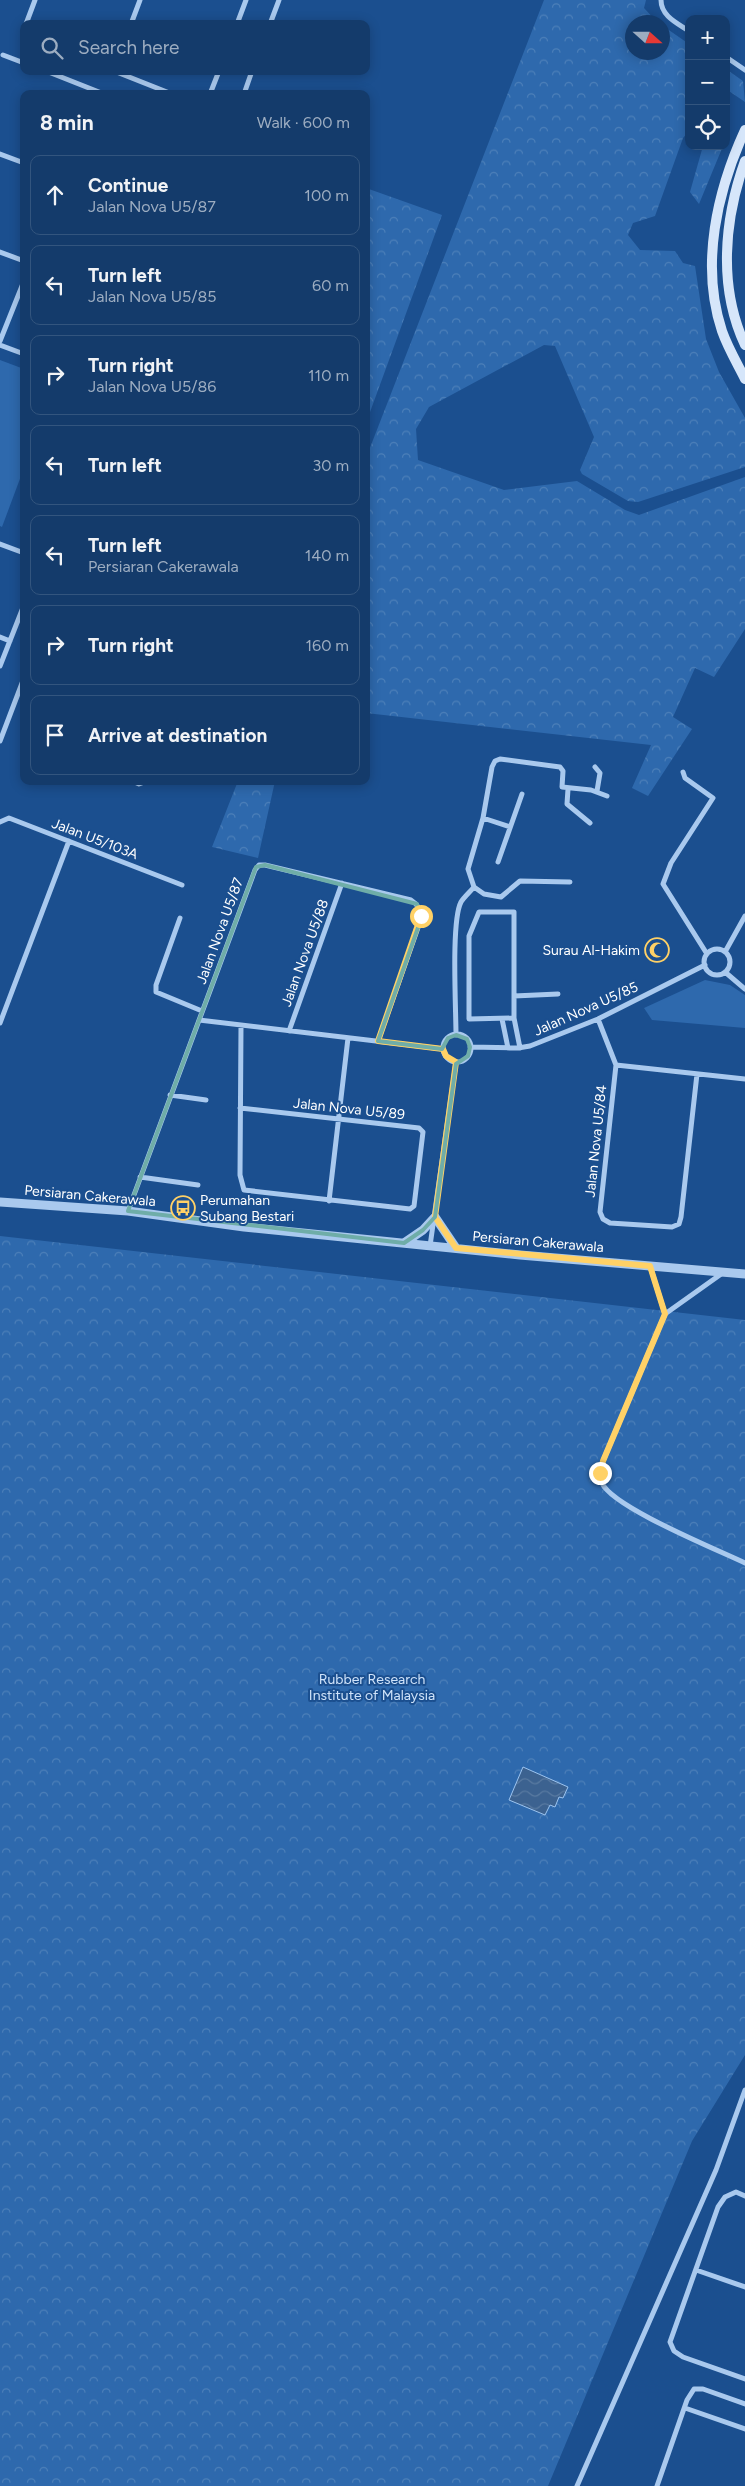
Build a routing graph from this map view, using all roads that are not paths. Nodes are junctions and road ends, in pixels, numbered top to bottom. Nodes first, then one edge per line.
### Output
1 (35, 0) edge
2 (140, 0) edge
3 (246, 0) edge
4 (279, 0) edge
5 (661, 0) edge
6 (28, 20) edge
7 (132, 20) edge
8 (238, 20) edge
9 (272, 20) edge
10 (685, 28) edge
11 (3, 55) dead end
12 (730, 60) edge
13 (20, 61) edge
14 (745, 70) edge
15 (56, 75) edge
16 (124, 75) edge
17 (217, 75) edge
18 (251, 75) edge
19 (91, 90) edge
20 (162, 90) edge
21 (212, 90) edge
22 (245, 90) edge
23 (745, 130) edge
24 (0, 154) edge
25 (745, 161) edge
26 (20, 162) edge
27 (0, 252) edge
28 (20, 260) edge
29 (20, 292) edge
30 (0, 343) edge
31 (745, 345) edge
32 (20, 352) edge
33 (745, 379) edge
34 (0, 544) edge
35 (20, 552) edge
36 (20, 615) edge
37 (0, 637) edge
38 (10, 641) junction
39 (0, 666) edge
40 (20, 688) edge
41 (0, 741) edge
42 (595, 767) dead end
43 (683, 772) dead end
44 (568, 788) junction
45 (597, 791) junction
46 (522, 794) dead end
47 (607, 796) dead end
48 (483, 818) junction
49 (0, 822) edge
50 (590, 823) dead end
51 (510, 827) junction
52 (69, 842) junction
53 (498, 862) dead end
54 (570, 882) dead end
55 (342, 883) junction
56 (182, 885) dead end
57 (474, 887) junction
58 (745, 916) edge
59 (180, 918) dead end
60 (725, 952) junction
61 (707, 954) junction
62 (705, 965) junction
63 (726, 972) junction
64 (745, 989) edge
65 (558, 994) dead end
66 (514, 996) junction
67 (202, 1011) junction
68 (514, 1018) junction
69 (502, 1019) junction
70 (598, 1019) junction
71 (199, 1020) junction
72 (0, 1023) edge
73 (241, 1026) junction
74 (289, 1031) junction
75 (456, 1035) junction
76 (348, 1038) junction
77 (378, 1041) junction
78 (470, 1047) junction
79 (508, 1048) junction
80 (520, 1048) junction
81 (443, 1049) junction
82 (456, 1062) junction
83 (616, 1065) junction
84 (696, 1074) junction
85 (745, 1079) edge
86 (170, 1095) junction
87 (206, 1100) dead end
88 (240, 1108) junction
89 (337, 1120) junction
90 (140, 1177) junction
91 (198, 1185) dead end
92 (328, 1201) junction
93 (0, 1202) edge
94 (128, 1211) junction
95 (435, 1217) junction
96 (404, 1243) junction
97 (430, 1246) junction
98 (456, 1248) junction
99 (650, 1266) junction
100 (724, 1272) junction
101 (745, 1274) edge
102 (665, 1314) junction
103 (745, 1563) edge
104 (745, 2090) edge
105 (745, 2196) edge
106 (696, 2270) junction
107 (745, 2287) edge
108 (745, 2379) edge
109 (745, 2404) edge
110 (685, 2408) junction
111 (745, 2429) edge
112 (577, 2486) edge
113 (656, 2486) edge

1 - 6 street
2 - 7 street
3 - 8 street
4 - 9 street
5 - 10 street
11 - 13 street
12 - 14 street
15 - 19 street
16 - 20 street
17 - 21 street
18 - 22 street
23 - 33 main road
24 - 26 street
25 - 31 main road
27 - 28 street
29 - 30 street
30 - 32 street
34 - 35 street
36 - 38 street
37 - 38 street
38 - 39 street
40 - 41 street
42 - 45 street
43 - 61 street
44 - 45 street
44 - 48 street
44 - 50 street
45 - 47 street
46 - 51 street
48 - 51 street
48 - 57 street
49 - 52 street, Jalan U5/103A
51 - 53 street
52 - 56 street, Jalan U5/103A
52 - 72 street
54 - 57 street
55 - 67 street, Jalan Nova U5/87
55 - 74 street, Jalan Nova U5/88
55 - 77 street, Jalan Nova U5/87
57 - 75 street
58 - 60 street
59 - 67 street
60 - 61 street
60 - 63 street
61 - 62 street
62 - 63 street
62 - 70 street, Jalan Nova U5/85
63 - 64 street
65 - 66 street
66 - 68 street
66 - 69 street
67 - 71 street, Jalan Nova U5/87
68 - 69 street
68 - 80 street
69 - 79 street
70 - 80 street, Jalan Nova U5/85
70 - 83 street, Jalan Nova U5/84
71 - 73 street
71 - 86 street, Jalan Nova U5/87
73 - 74 street
73 - 88 street, Jalan Nova U5/89
74 - 76 street
75 - 78 street
75 - 81 street
76 - 77 street
76 - 89 street
77 - 81 street
78 - 79 street, Jalan Nova U5/85
78 - 82 street
79 - 80 street, Jalan Nova U5/85
81 - 82 street
82 - 95 street
83 - 84 street
83 - 84 street, Jalan Nova U5/84
84 - 85 street
86 - 87 street
86 - 90 street, Jalan Nova U5/87
88 - 89 street, Jalan Nova U5/89
88 - 92 street, Jalan Nova U5/89
89 - 92 street
89 - 92 street, Jalan Nova U5/89
90 - 91 street
90 - 94 street, Jalan Nova U5/87
93 - 94 street, Persiaran Cakerawala
94 - 96 street, Persiaran Cakerawala
95 - 96 street
95 - 97 street
95 - 98 street
96 - 97 street, Persiaran Cakerawala
97 - 98 street, Persiaran Cakerawala
98 - 99 street, Persiaran Cakerawala
99 - 100 street, Persiaran Cakerawala
99 - 102 street
100 - 101 street, Persiaran Cakerawala
100 - 102 street
102 - 103 street
104 - 112 street
105 - 106 street
106 - 107 street
106 - 108 street
109 - 110 street
110 - 111 street
110 - 113 street

